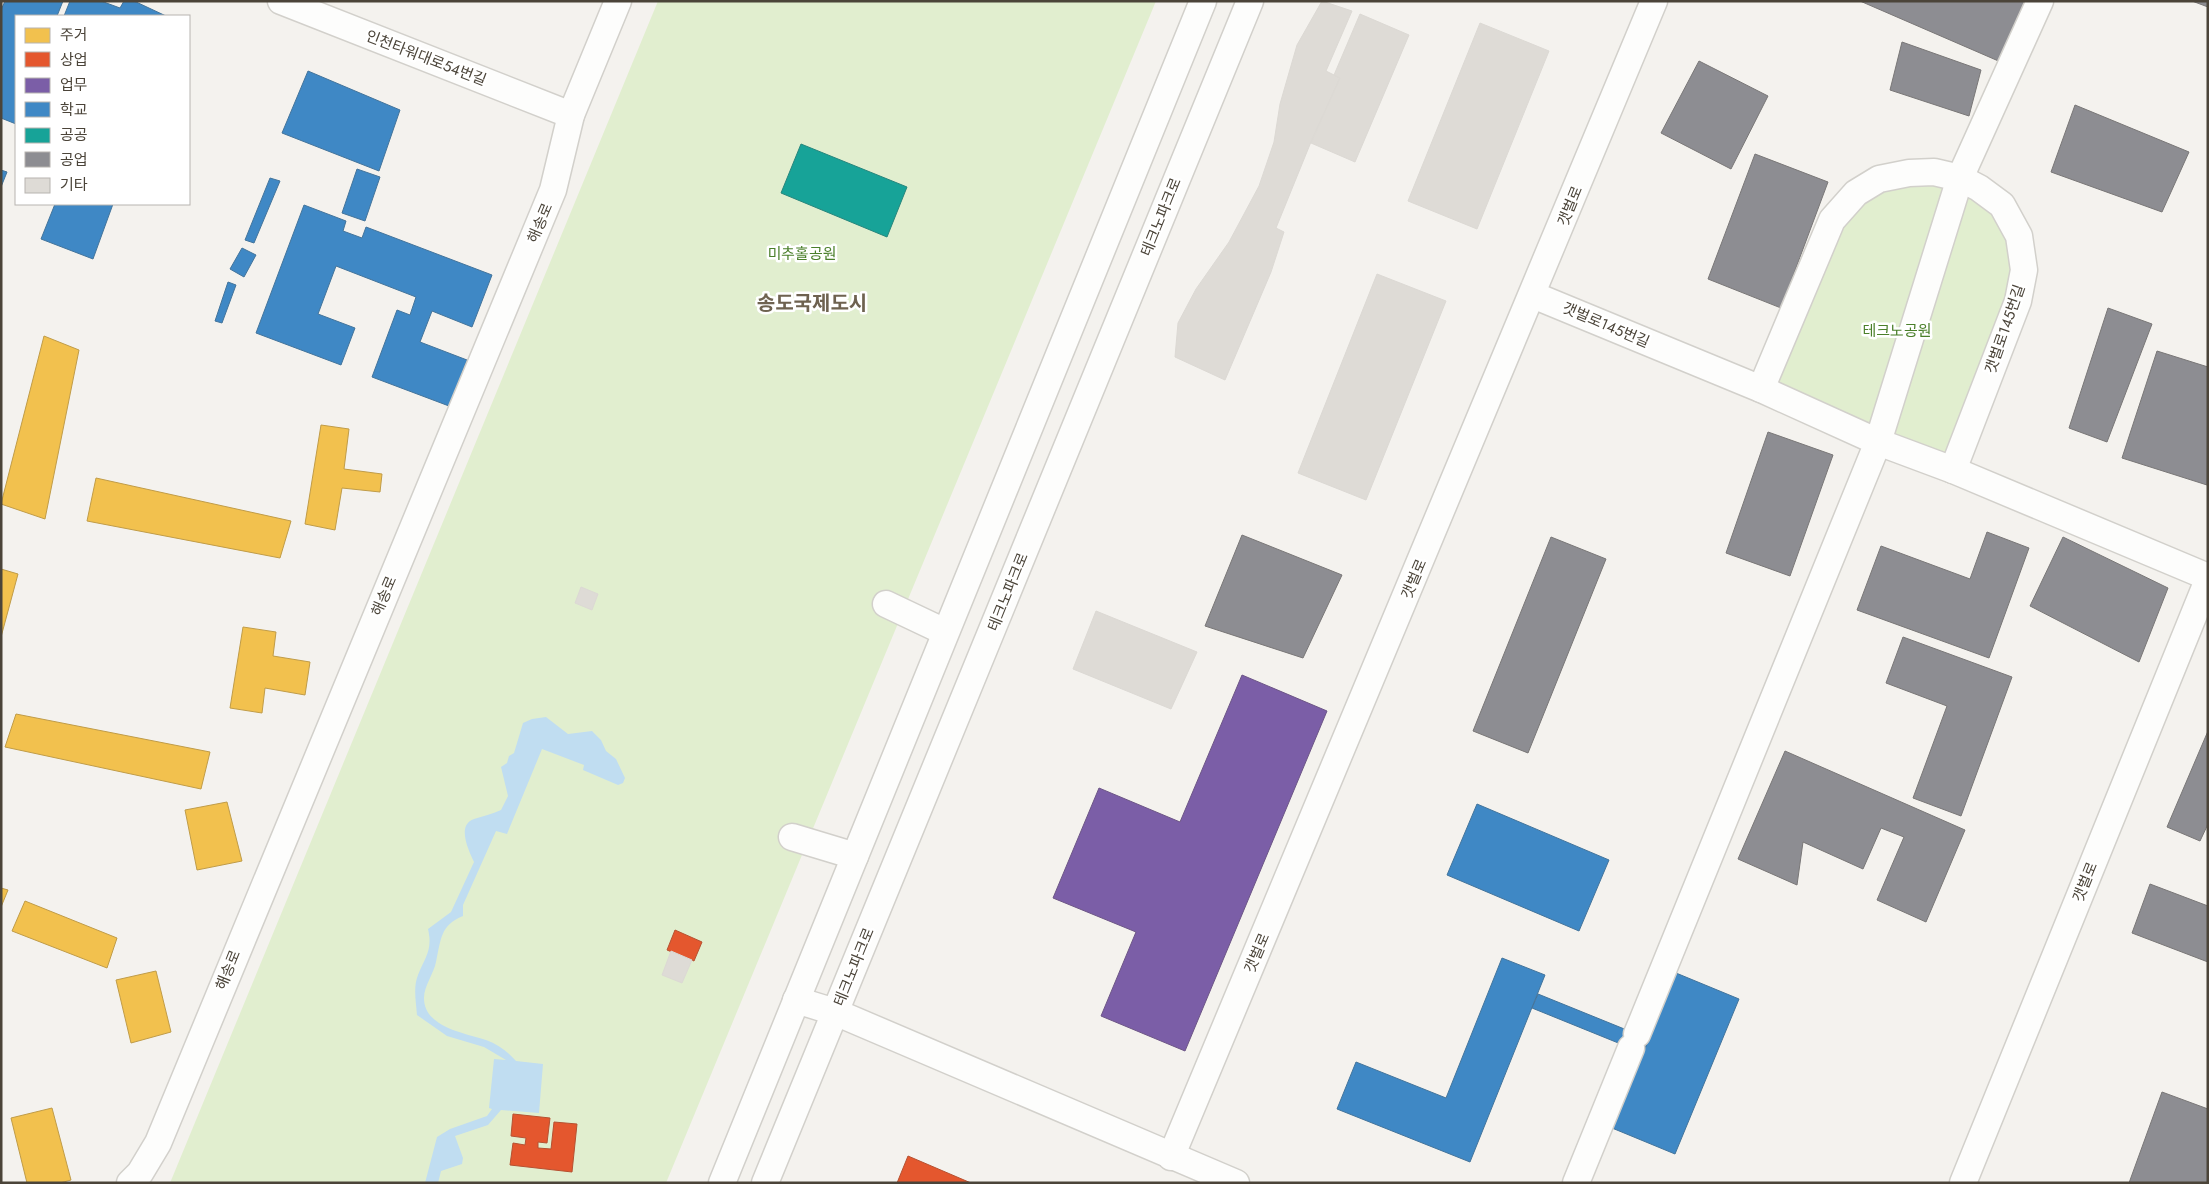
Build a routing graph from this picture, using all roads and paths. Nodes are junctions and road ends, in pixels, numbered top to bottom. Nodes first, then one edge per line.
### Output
1 (280, 1) edge
2 (618, 1) edge
3 (1203, 1) edge
4 (1250, 1) edge
5 (1654, 1) edge
6 (2040, 1) edge
7 (571, 116) junction
8 (1960, 178) junction
9 (1533, 295) junction
10 (1761, 389) junction
11 (1878, 442) junction
12 (1953, 470) junction
13 (2208, 579) edge
14 (886, 604) dead end
15 (946, 632) junction
16 (792, 836) dead end
17 (855, 856) junction
18 (796, 1000) junction
19 (835, 1012) junction
20 (1171, 1157) junction
21 (130, 1183) edge
22 (722, 1183) edge
23 (766, 1183) edge
24 (1236, 1183) edge
25 (1576, 1183) edge
26 (1963, 1183) edge

1 - 7 street, 인천타워대로54번길
2 - 7 street, 해송로
3 - 15 street
4 - 19 street, 테크노파크로
5 - 9 street, 갯벌로
6 - 8 street
7 - 21 street, 해송로
8 - 10 street, 갯벌로145번길
8 - 11 street
8 - 12 street, 갯벌로145번길
9 - 10 street, 갯벌로145번길
9 - 20 street, 갯벌로
10 - 11 street, 갯벌로145번길
11 - 12 street, 갯벌로145번길
11 - 25 street
12 - 13 street, 갯벌로145번길
13 - 26 street, 갯벌로
14 - 15 street
15 - 17 street
16 - 17 street
17 - 18 street
18 - 19 street
18 - 22 street
19 - 20 street
19 - 23 street, 테크노파크로
20 - 24 street

